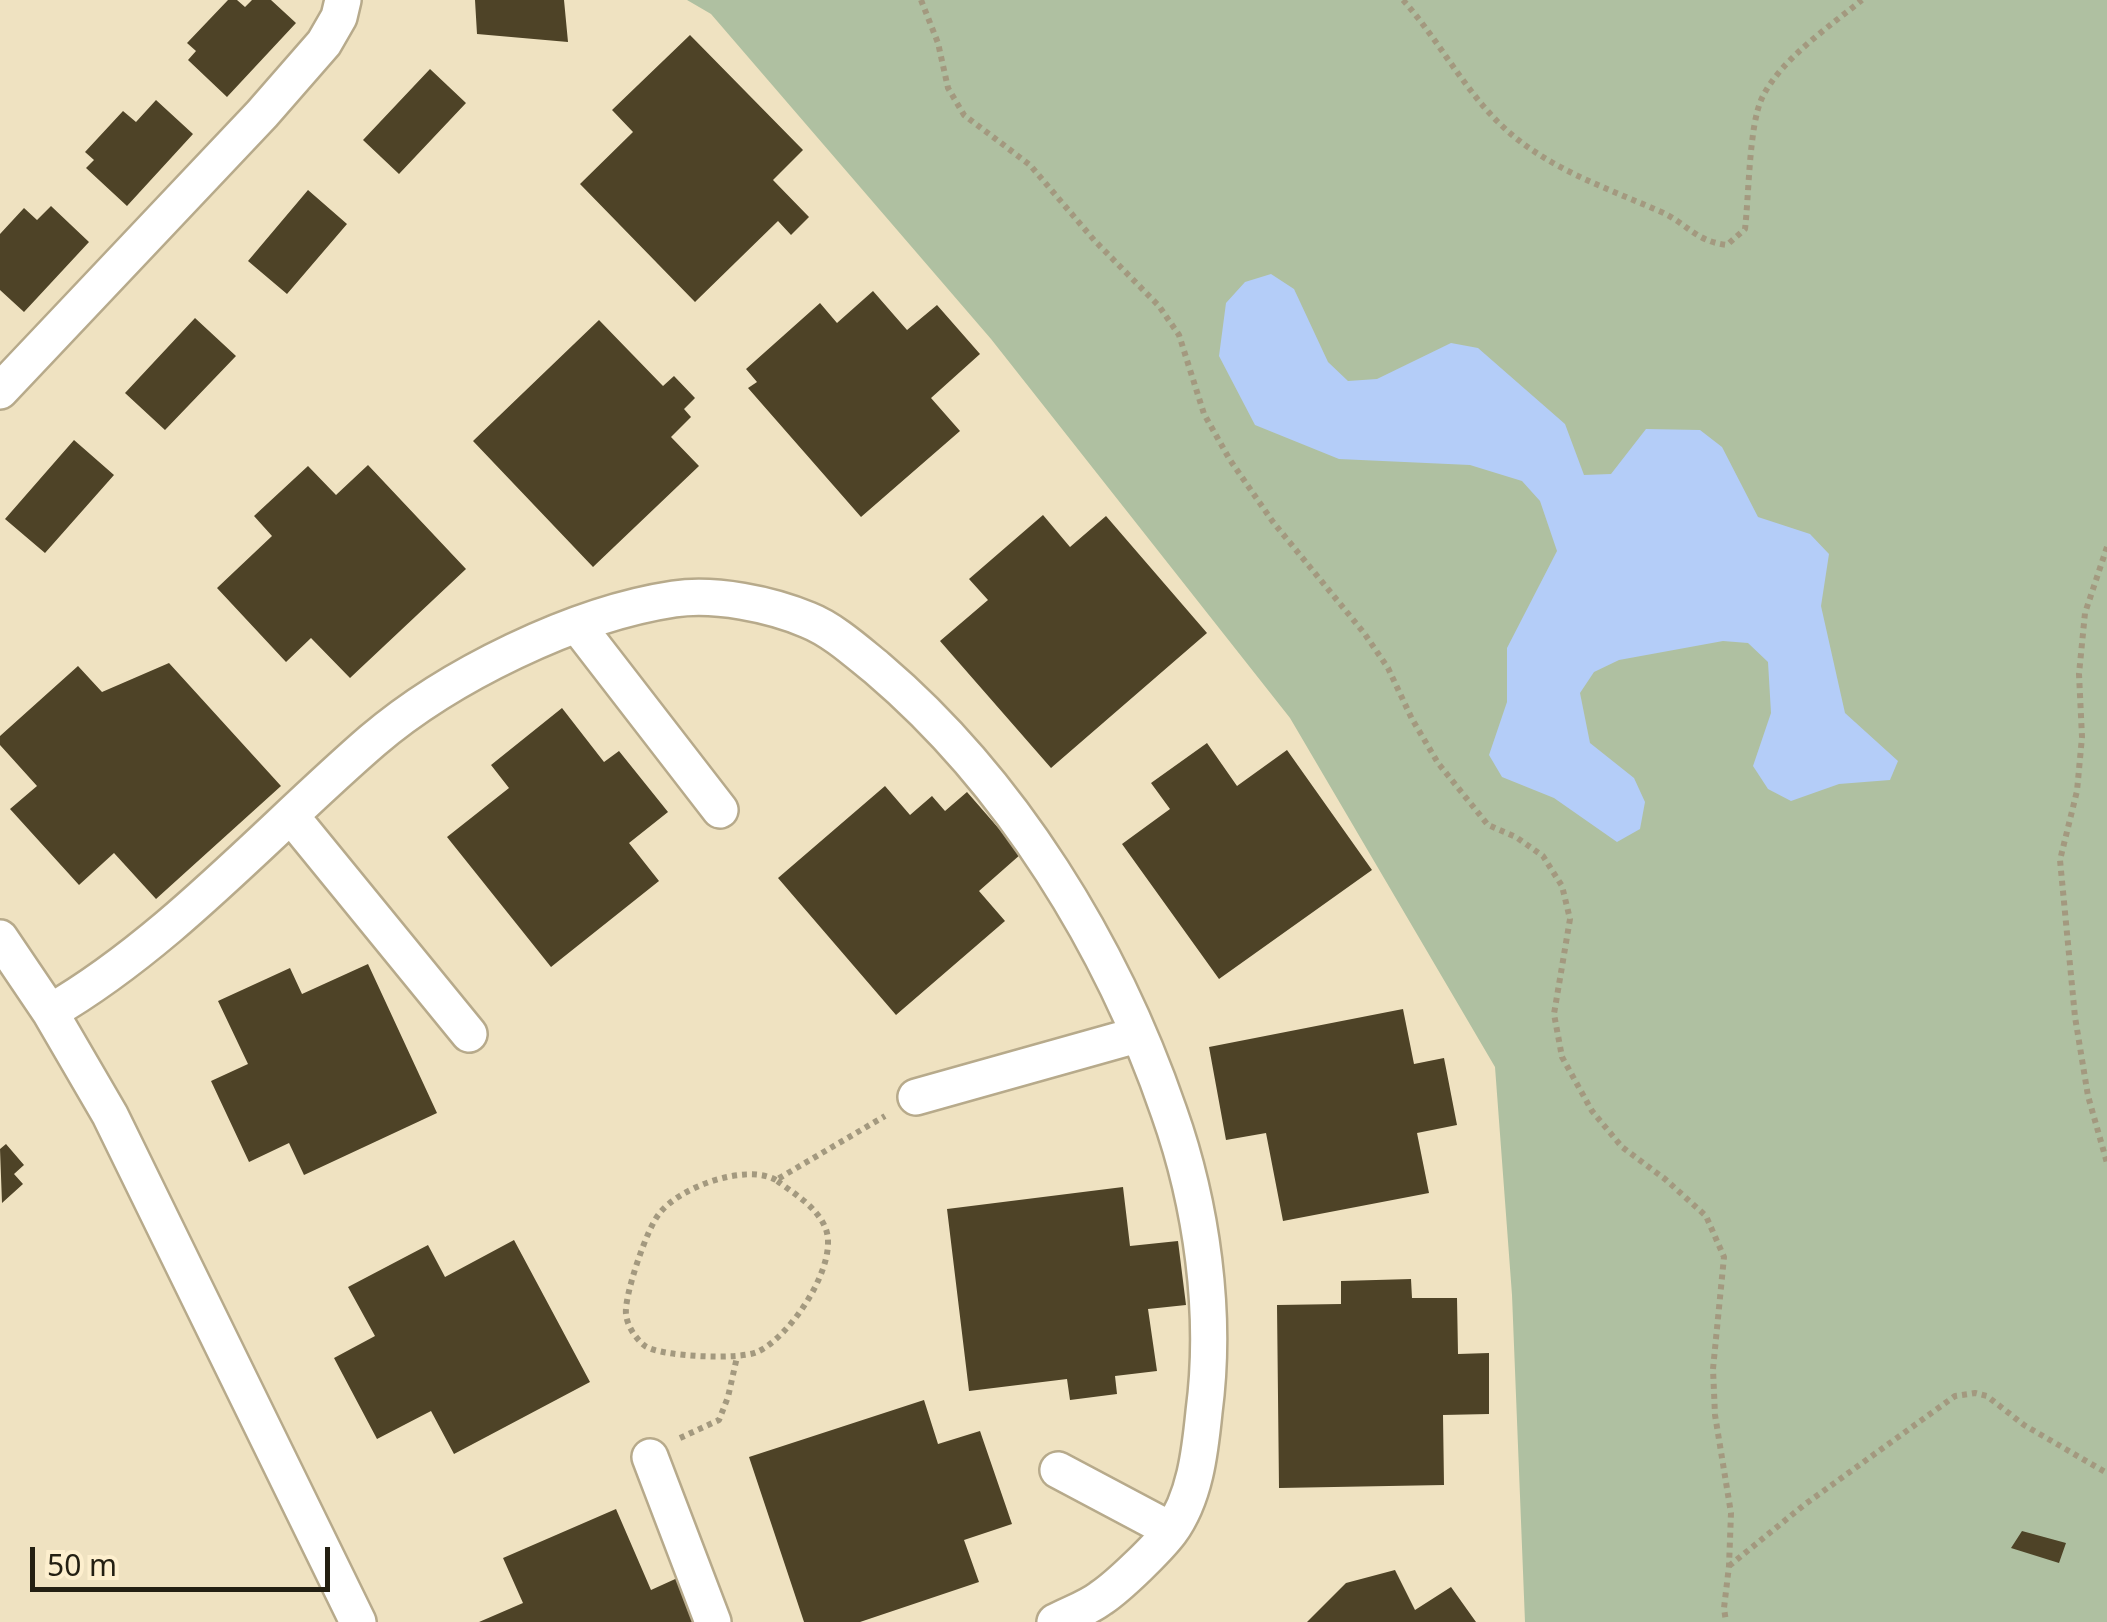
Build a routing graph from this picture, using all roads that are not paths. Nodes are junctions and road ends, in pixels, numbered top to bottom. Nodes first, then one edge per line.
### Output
1 (343, 0) edge
2 (0, 391) edge
3 (577, 624) junction
4 (720, 810) dead end
5 (291, 816) junction
6 (0, 938) edge
7 (50, 1012) junction
8 (469, 1034) dead end
9 (1137, 1035) junction
10 (916, 1097) road end
11 (650, 1456) road end
12 (1058, 1470) dead end
13 (1172, 1530) junction
14 (358, 1622) edge
15 (713, 1622) edge
16 (1055, 1622) edge

1 - 2 street
3 - 4 street
3 - 5 street
3 - 9 street
5 - 7 street
5 - 8 street
6 - 7 street
7 - 14 street
9 - 10 street
9 - 13 street
11 - 15 street
12 - 13 street
13 - 16 street

